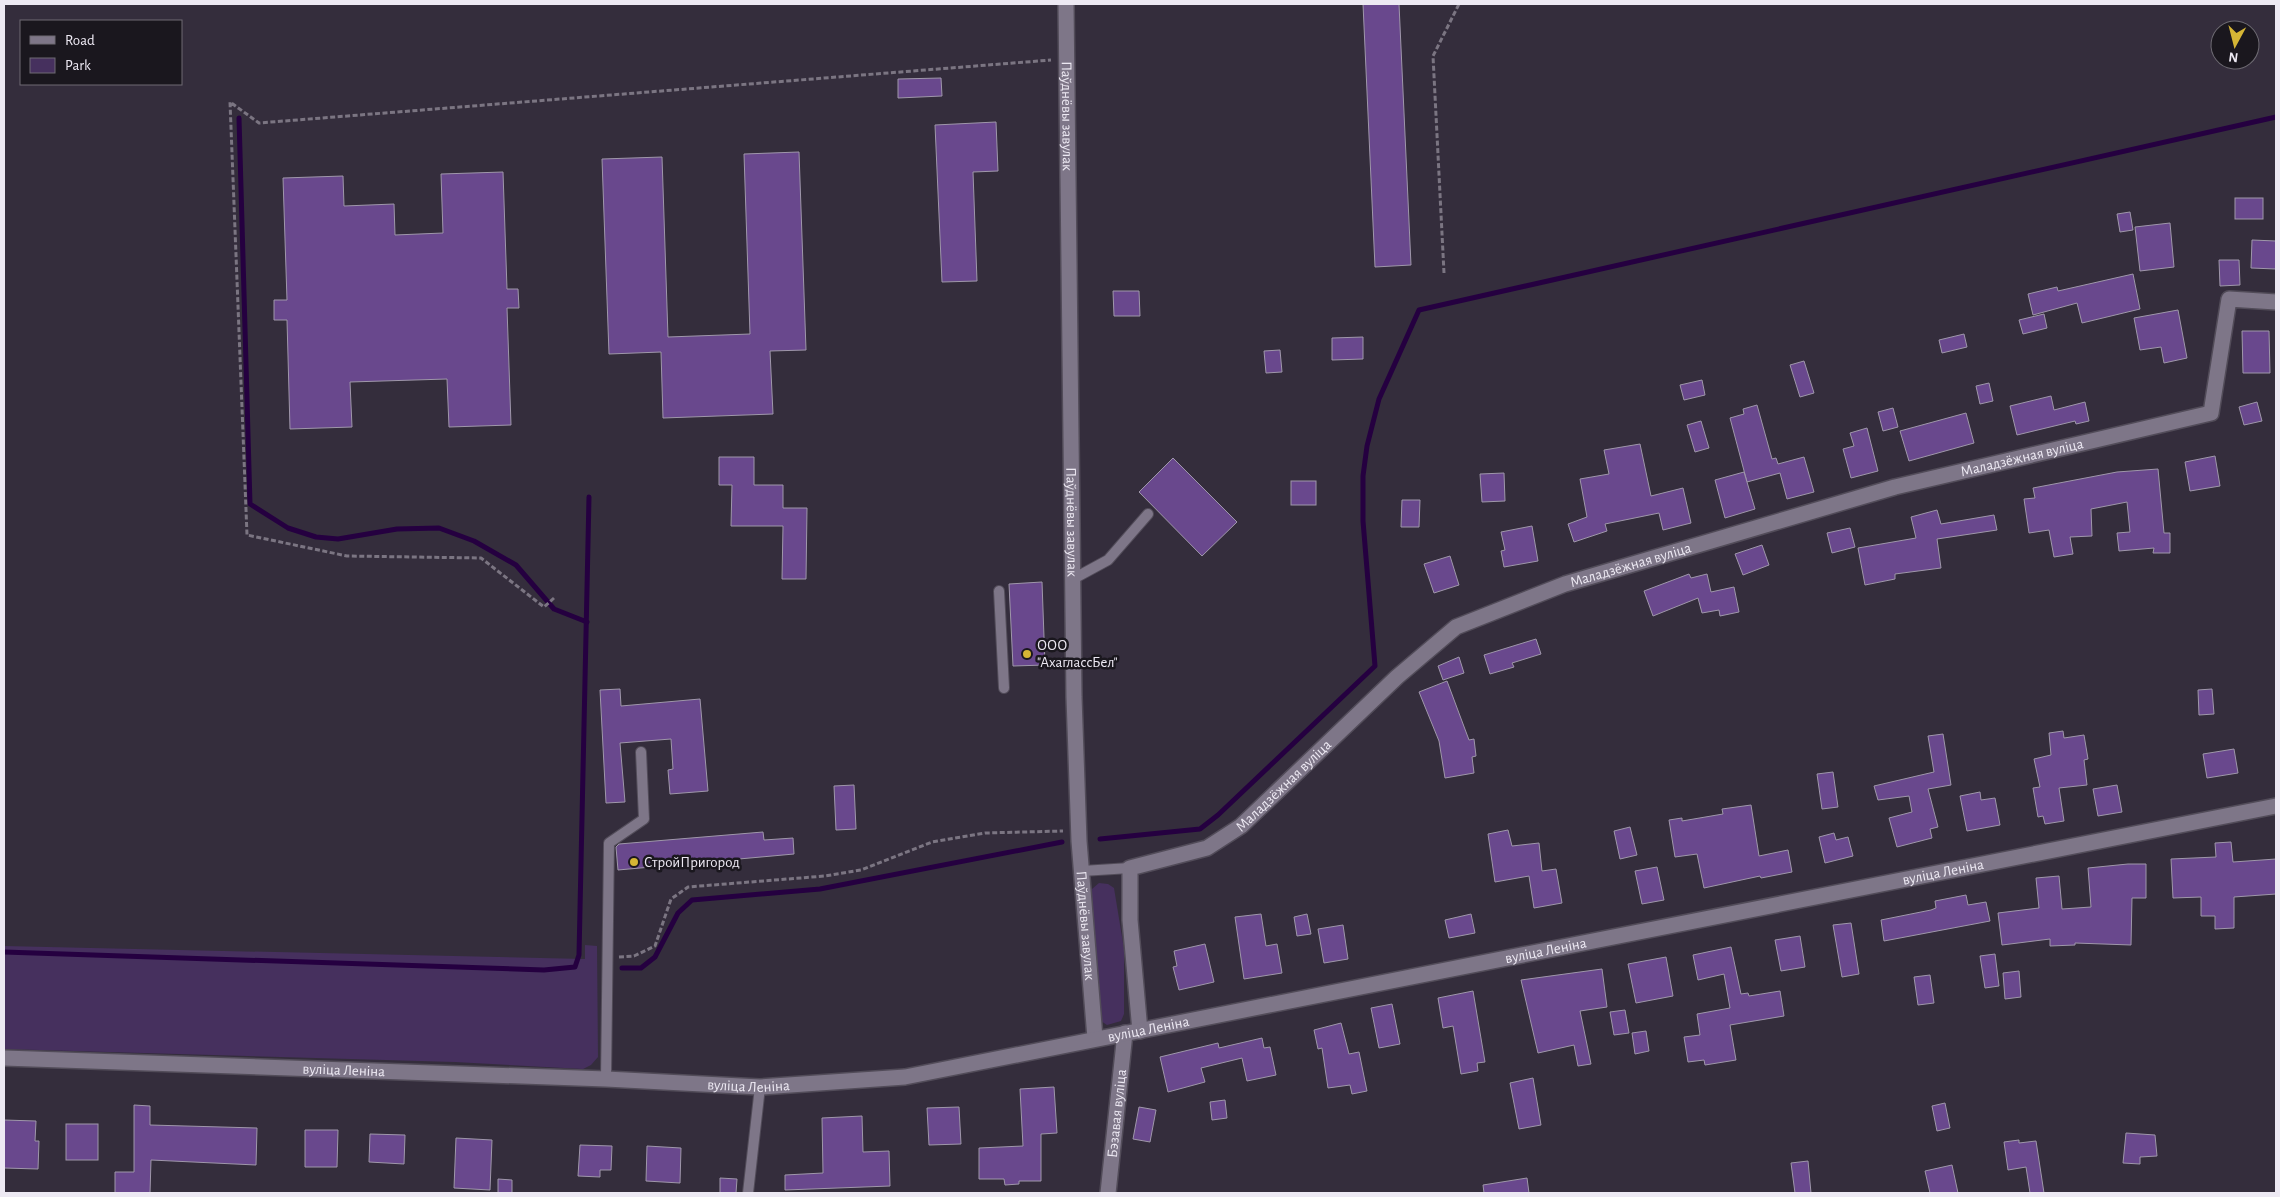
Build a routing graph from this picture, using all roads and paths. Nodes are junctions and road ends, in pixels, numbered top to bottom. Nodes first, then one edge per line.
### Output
1 (1066, 4) edge
2 (1460, 4) edge
3 (1067, 59) junction
4 (1444, 273) dead end
5 (2276, 302) edge
6 (1148, 514) dead end
7 (1073, 579) junction
8 (999, 591) dead end
9 (554, 598) dead end
10 (1004, 688) dead end
11 (641, 752) dead end
12 (2276, 806) edge
13 (1079, 831) junction
14 (1130, 868) junction
15 (1082, 870) junction
16 (608, 957) junction
17 (1132, 1032) junction
18 (1095, 1038) junction
19 (4, 1058) edge
20 (606, 1079) junction
21 (760, 1087) junction
22 (748, 1193) edge
23 (1108, 1193) edge

1 - 3 street, Паўднёвы завулак
2 - 4 path
3 - 7 street, Паўднёвы завулак
3 - 9 path
5 - 14 street, Маладзёжная вуліца
6 - 7 lane
7 - 13 street, Паўднёвы завулак
8 - 10 lane
11 - 16 lane
12 - 17 street, вуліца Леніна
13 - 15 street, Паўднёвы завулак
13 - 16 path
14 - 15 lane
14 - 17 street
15 - 18 street, Паўднёвы завулак
16 - 20 lane
17 - 18 street, вуліца Леніна
17 - 23 street, Бэзавая вуліца
18 - 21 street, вуліца Леніна
19 - 20 street, вуліца Леніна
20 - 21 street, вуліца Леніна
21 - 22 lane

